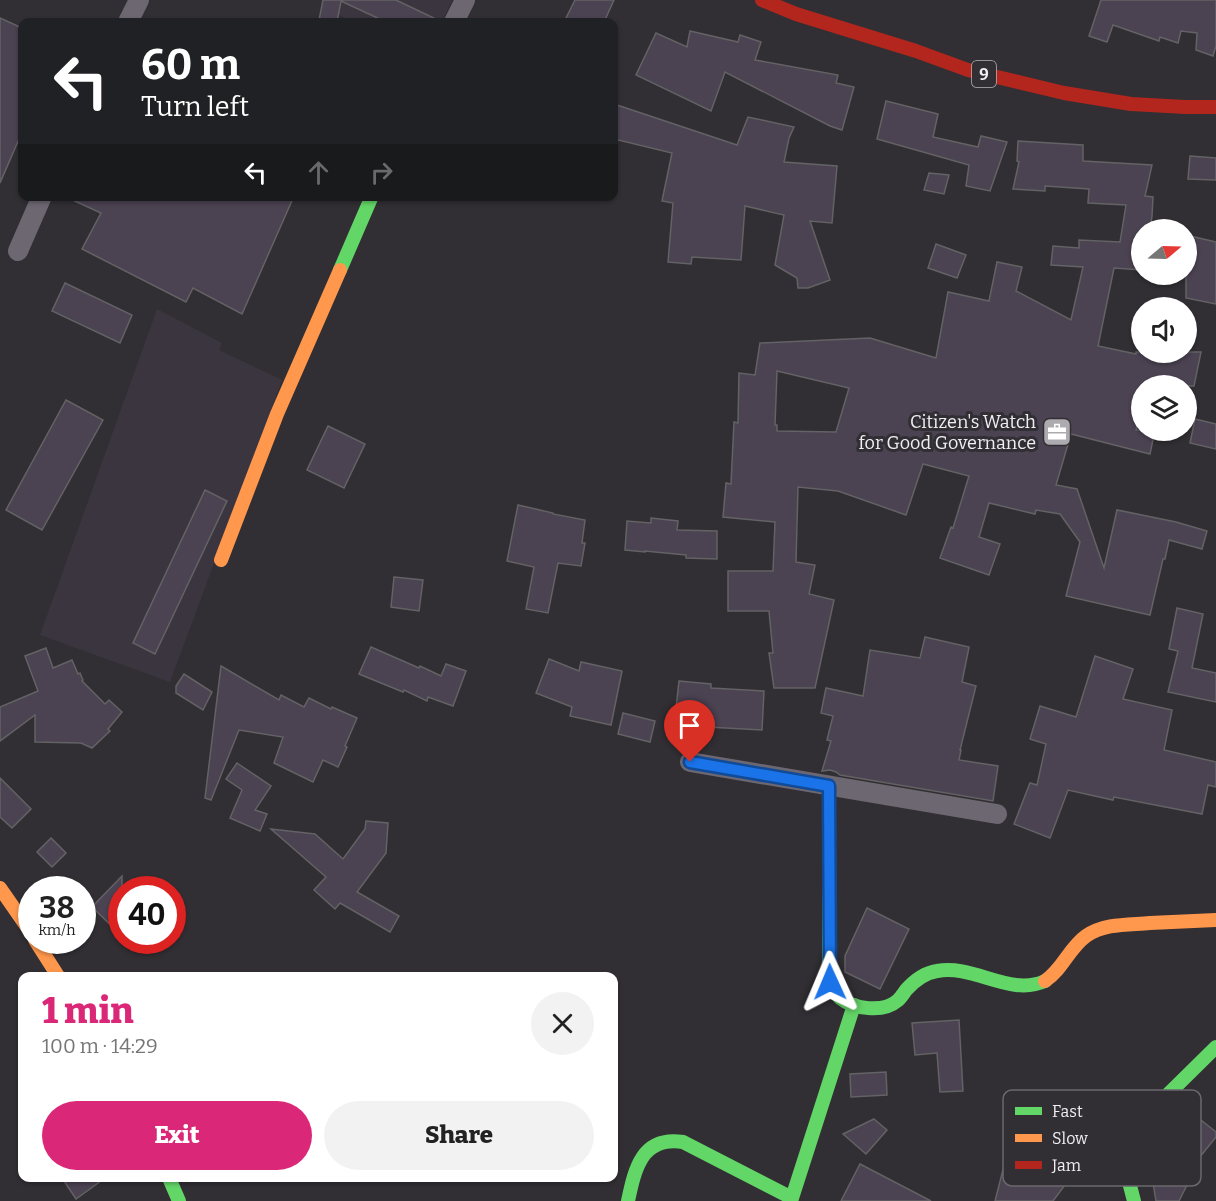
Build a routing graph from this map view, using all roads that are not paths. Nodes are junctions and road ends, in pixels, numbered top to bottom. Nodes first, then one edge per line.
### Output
1 (139, 0) edge
2 (465, 0) edge
3 (762, 0) edge
4 (130, 18) edge
5 (456, 18) edge
6 (1216, 107) edge
7 (40, 201) edge
8 (370, 201) edge
9 (18, 251) dead end
10 (221, 560) dead end
11 (690, 762) dead end
12 (829, 786) junction
13 (998, 814) dead end
14 (0, 888) edge
15 (18, 913) edge
16 (1216, 920) edge
17 (44, 954) edge
18 (55, 972) edge
19 (854, 1005) junction
20 (1216, 1047) edge
21 (1173, 1090) edge
22 (171, 1182) edge
23 (1130, 1186) edge
24 (629, 1200) edge
25 (179, 1201) edge
26 (1134, 1201) edge

1 - 4 street
2 - 5 street
3 - 6 main road, 9
7 - 9 street
8 - 10 main road
11 - 12 street
12 - 13 street
12 - 19 main road
14 - 15 main road
16 - 19 main road
17 - 18 main road
19 - 24 main road
20 - 21 main road
22 - 25 main road
23 - 26 main road

